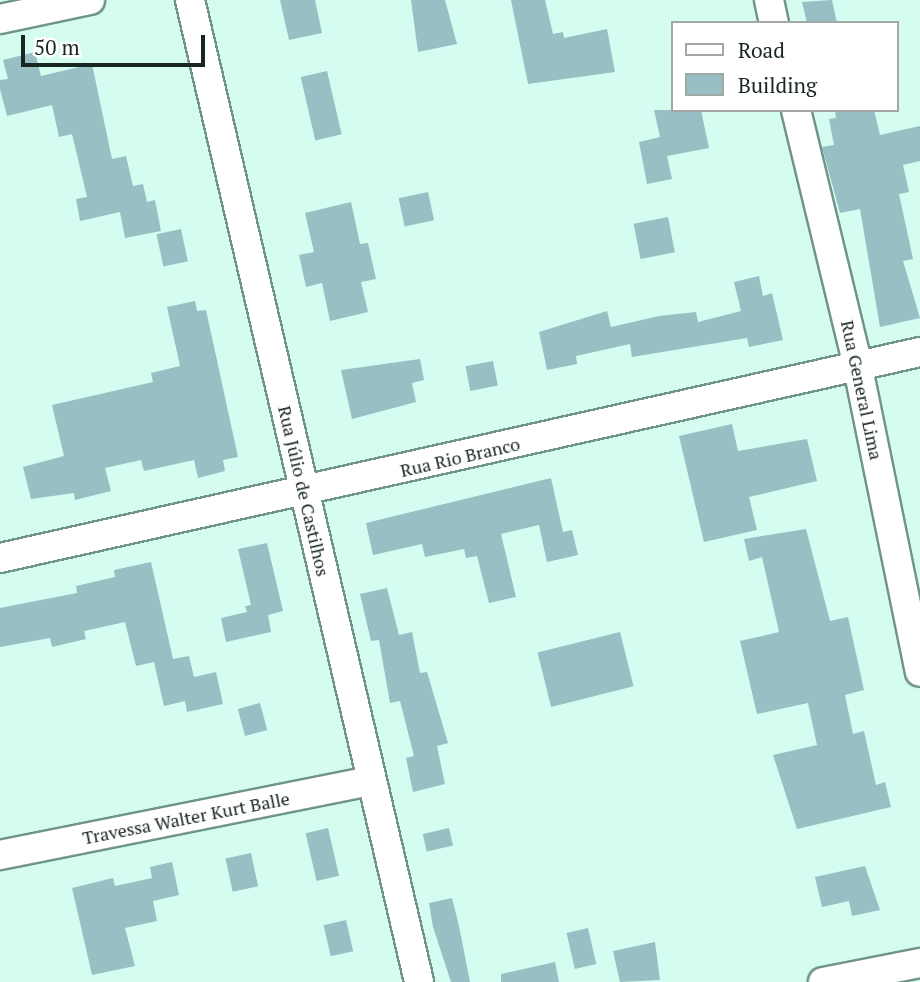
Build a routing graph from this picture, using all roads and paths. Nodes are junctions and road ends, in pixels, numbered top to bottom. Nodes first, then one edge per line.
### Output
1 (90, 0) edge
2 (190, 0) edge
3 (769, 0) edge
4 (0, 19) edge
5 (774, 21) edge
6 (796, 112) edge
7 (920, 352) edge
8 (858, 363) junction
9 (305, 493) junction
10 (0, 558) edge
11 (920, 671) edge
12 (372, 781) junction
13 (0, 855) edge
14 (920, 963) edge
15 (419, 982) edge
16 (823, 982) edge

1 - 4 street
2 - 9 street, Rua Júlio de Castilhos
3 - 5 street
6 - 8 street, Rua General Lima
7 - 8 street, Rua Rio Branco
8 - 9 street, Rua Rio Branco
8 - 11 street, Rua General Lima
9 - 10 street, Rua Rio Branco
9 - 12 street, Rua Júlio de Castilhos
12 - 13 street, Travessa Walter Kurt Balle
12 - 15 street, Rua Júlio de Castilhos
14 - 16 street

